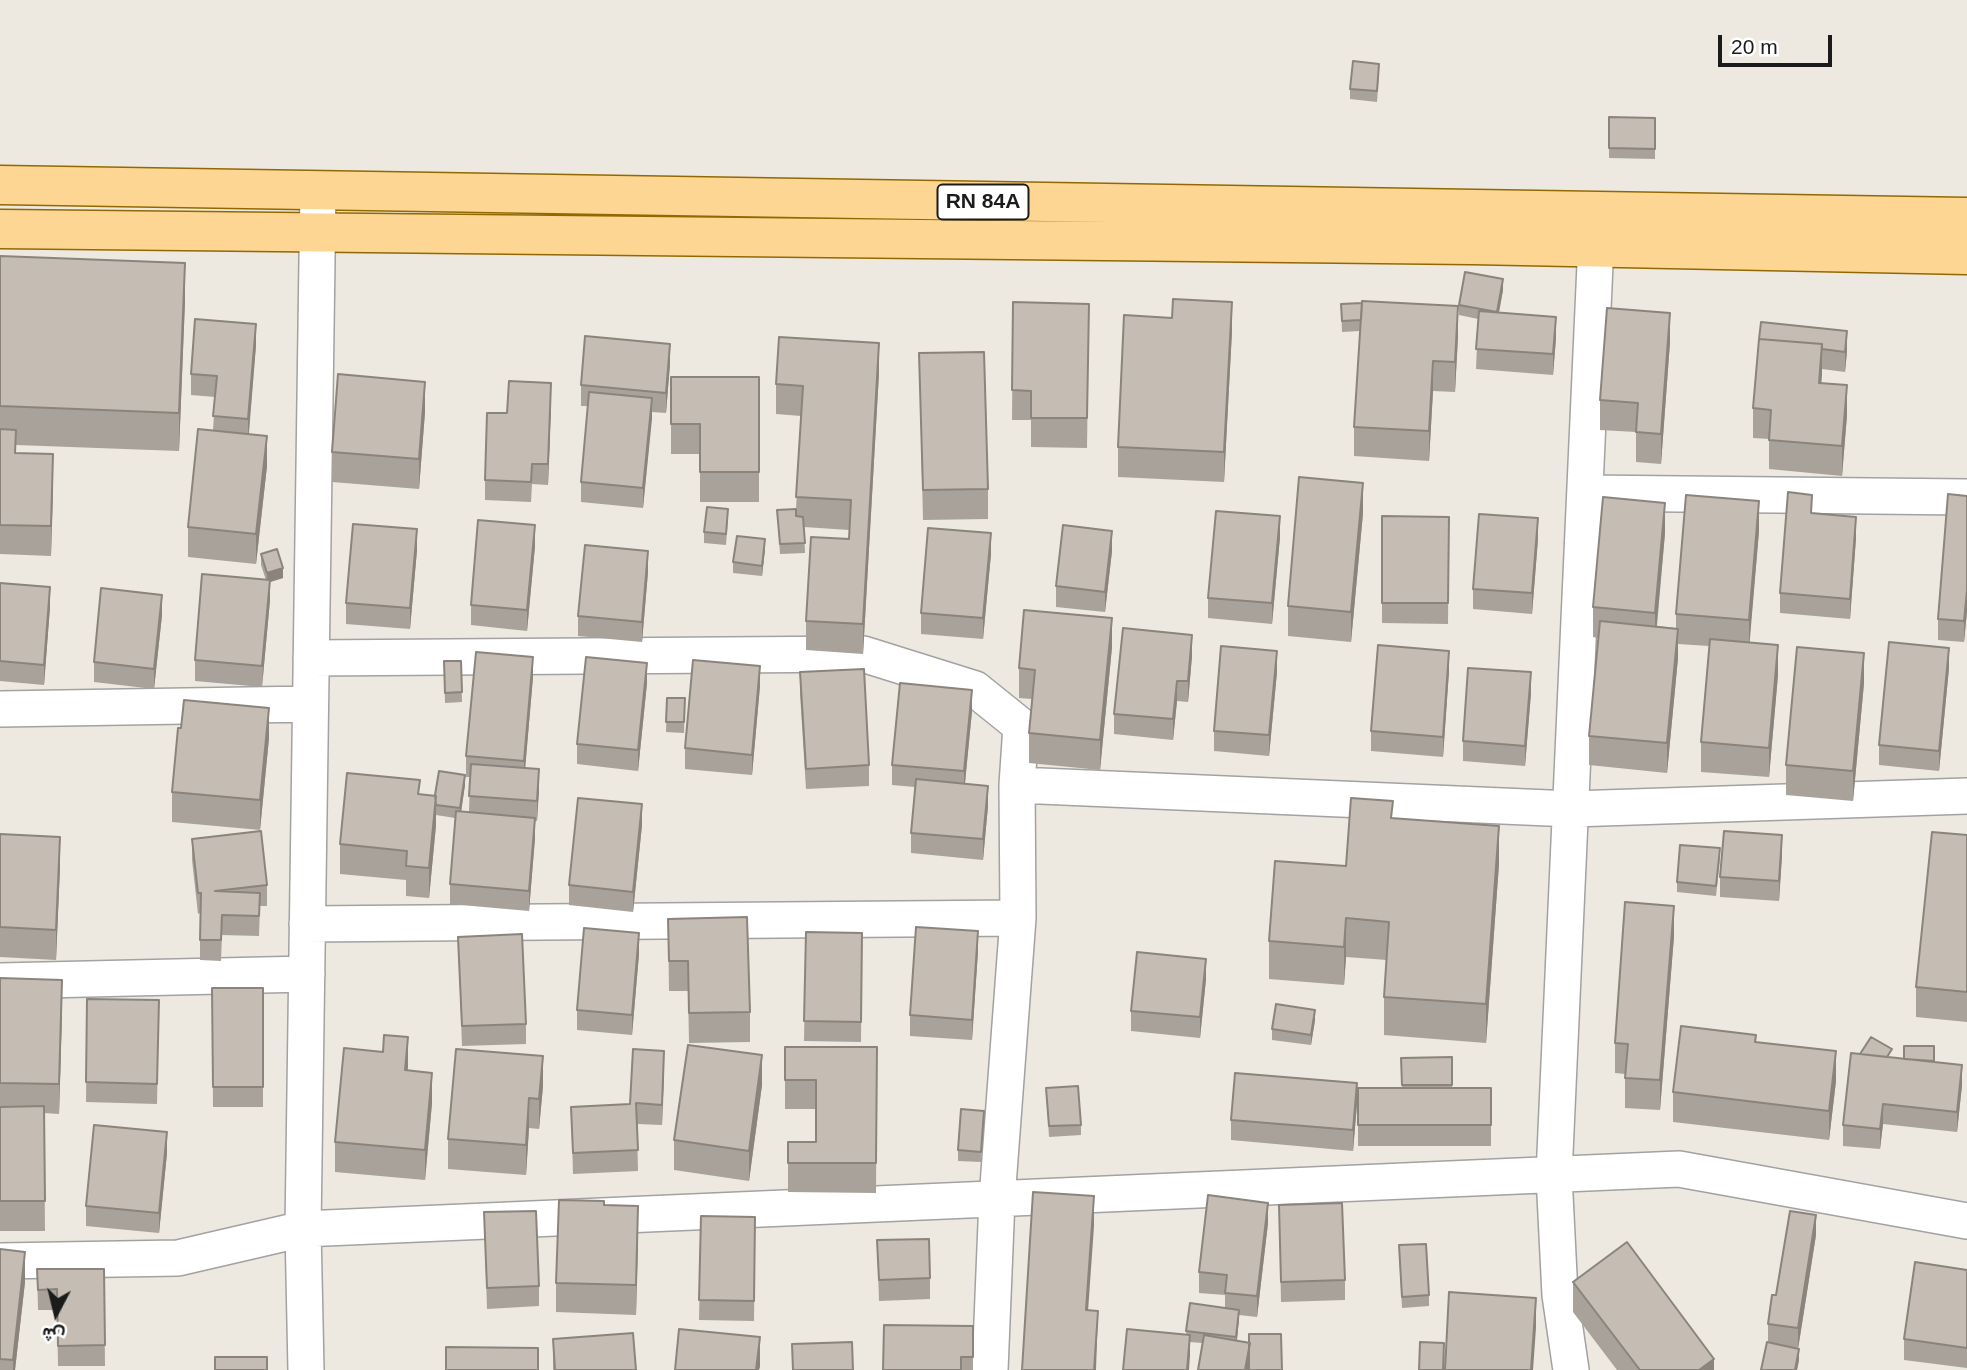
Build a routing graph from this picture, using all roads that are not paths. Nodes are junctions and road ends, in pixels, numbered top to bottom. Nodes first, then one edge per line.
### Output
1 (0, 185) edge
2 (317, 190) junction
3 (1967, 217) edge
4 (0, 229) edge
5 (1597, 231) junction
6 (317, 233) junction
7 (1967, 255) edge
8 (1586, 493) junction
9 (1967, 497) edge
10 (311, 658) junction
11 (310, 704) junction
12 (0, 709) edge
13 (1017, 785) junction
14 (1967, 796) edge
15 (1572, 809) junction
16 (1018, 918) junction
17 (307, 924) junction
18 (307, 974) junction
19 (0, 981) edge
20 (1554, 1175) junction
21 (997, 1199) junction
22 (1967, 1220) edge
23 (303, 1229) junction
24 (0, 1261) edge
25 (306, 1370) edge
26 (990, 1370) edge
27 (1571, 1370) edge

1 - 2 main road, RN 84A
2 - 5 main road, RN 84A
2 - 6 street
3 - 5 main road, RN 84A
4 - 6 main road, RN 84A
5 - 6 main road, RN 84A
5 - 7 main road, RN 84A
5 - 8 street
6 - 10 street
8 - 9 street
8 - 15 street
10 - 11 street
10 - 13 street
11 - 12 street
11 - 17 street
13 - 15 street
13 - 16 street
14 - 15 street
15 - 20 street
16 - 17 street
16 - 21 street
17 - 18 street
18 - 19 street
18 - 23 street
20 - 21 street
20 - 22 street
20 - 27 street
21 - 23 street
21 - 26 street
23 - 24 street
23 - 25 street

